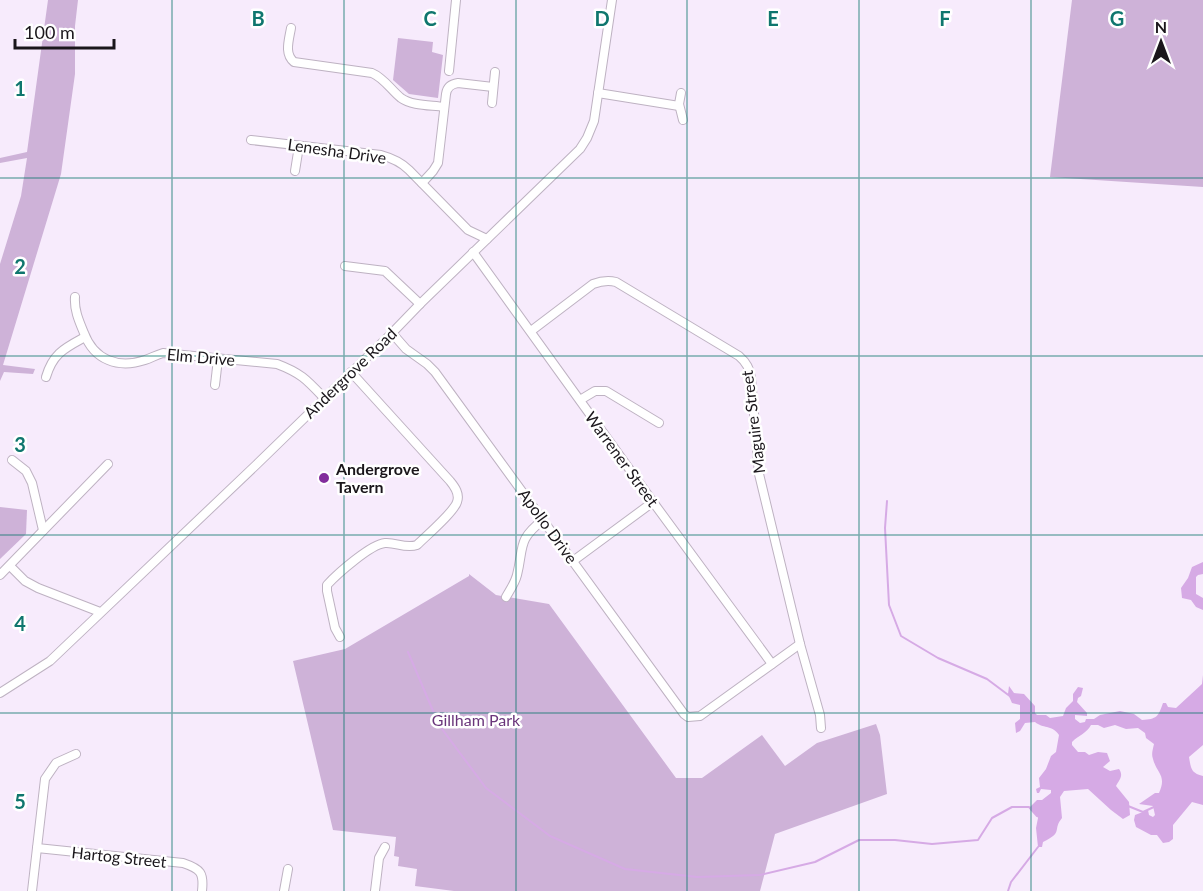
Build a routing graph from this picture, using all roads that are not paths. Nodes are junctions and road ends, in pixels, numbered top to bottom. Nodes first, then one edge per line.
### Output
1 (456, 0) edge
2 (612, 0) edge
3 (291, 28) dead end
4 (449, 71) dead end
5 (495, 72) dead end
6 (493, 87) junction
7 (598, 93) junction
8 (681, 93) dead end
9 (492, 102) dead end
10 (679, 106) junction
11 (444, 107) junction
12 (683, 120) dead end
13 (251, 140) dead end
14 (298, 146) junction
15 (295, 171) dead end
16 (422, 183) junction
17 (468, 230) junction
18 (487, 239) junction
19 (475, 250) junction
20 (345, 266) dead end
21 (75, 297) dead end
22 (420, 304) junction
23 (531, 331) junction
24 (392, 333) junction
25 (85, 337) junction
26 (218, 358) junction
27 (351, 372) junction
28 (46, 377) dead end
29 (215, 385) dead end
30 (324, 398) junction
31 (580, 400) junction
32 (660, 423) dead end
33 (12, 460) dead end
34 (108, 464) dead end
35 (653, 502) junction
36 (543, 520) junction
37 (43, 530) junction
38 (573, 561) junction
39 (10, 566) junction
40 (0, 575) edge
41 (506, 597) dead end
42 (100, 612) junction
43 (340, 637) dead end
44 (800, 644) junction
45 (772, 664) junction
46 (0, 693) edge
47 (691, 717) junction
48 (689, 727) dead end
49 (822, 728) dead end
50 (76, 754) dead end
51 (385, 847) dead end
52 (37, 848) junction
53 (288, 868) dead end
54 (32, 891) edge
55 (202, 891) edge
56 (284, 891) edge
57 (375, 891) edge

1 - 4 street
2 - 7 street, Andergrove Road
3 - 11 street
5 - 6 street
6 - 9 street
6 - 11 street
7 - 10 street
7 - 18 street, Andergrove Road
8 - 10 street
10 - 12 street
11 - 16 street
13 - 14 street, Lenesha Drive
14 - 15 street
14 - 16 street, Lenesha Drive
16 - 17 street, Lenesha Drive
17 - 18 street, Lenesha Drive
17 - 19 street, Lenesha Drive
18 - 19 street, Andergrove Road
19 - 22 street, Andergrove Road
19 - 23 street, Warrener Street
20 - 22 street
21 - 25 street, Elm Drive
22 - 24 street, Andergrove Road
23 - 31 street, Warrener Street
23 - 44 street, Maguire Street
24 - 27 street, Andergrove Road
24 - 36 street, Apollo Drive
25 - 26 street, Elm Drive
25 - 28 street
26 - 29 street
26 - 30 street, Elm Drive
27 - 30 street, Andergrove Road
27 - 43 street
30 - 42 street, Andergrove Road
31 - 32 street
31 - 35 street, Warrener Street
33 - 37 street
34 - 37 street
35 - 38 street
35 - 45 street, Warrener Street
36 - 38 street, Apollo Drive
36 - 41 street
37 - 39 street
38 - 47 street, Apollo Drive
39 - 40 street
39 - 42 street
42 - 46 street, Andergrove Road
44 - 45 street
44 - 49 street, Maguire Street
45 - 47 street
47 - 48 street
50 - 52 street
51 - 57 street
52 - 54 street
52 - 55 street, Hartog Street
53 - 56 street

